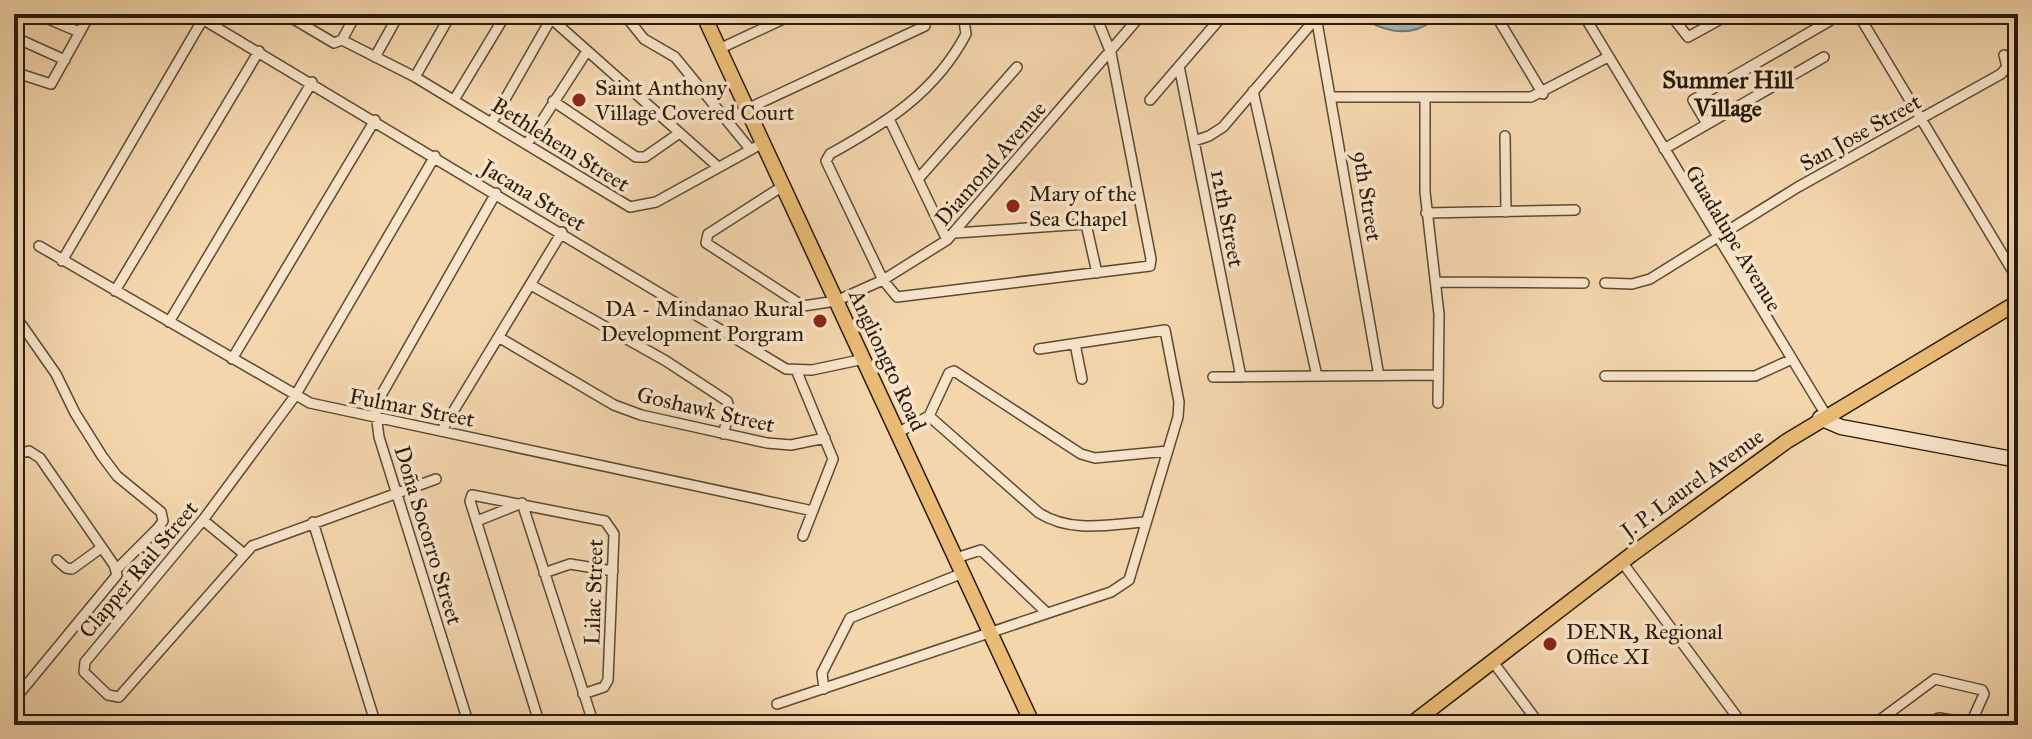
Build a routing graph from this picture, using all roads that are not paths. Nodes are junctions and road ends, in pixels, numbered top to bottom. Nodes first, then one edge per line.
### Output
1 (37, 14) edge
2 (90, 14) edge
3 (285, 14) edge
4 (356, 14) edge
5 (399, 14) edge
6 (451, 14) edge
7 (506, 14) edge
8 (624, 14) edge
9 (703, 14) edge
10 (794, 14) edge
11 (963, 14) edge
12 (1095, 14) edge
13 (1142, 14) edge
14 (1224, 14) edge
15 (1495, 14) edge
16 (1583, 14) edge
17 (1670, 14) edge
18 (1730, 14) edge
19 (1858, 14) edge
20 (551, 15) edge
21 (198, 17) edge
22 (1317, 19) edge
23 (1831, 20) dead end
24 (925, 26) dead end
25 (79, 32) junction
26 (14, 37) edge
27 (342, 40) junction
28 (719, 49) junction
29 (259, 51) junction
30 (587, 51) junction
31 (1111, 53) junction
32 (2004, 55) dead end
33 (375, 57) junction
34 (1608, 57) junction
35 (1824, 57) dead end
36 (65, 60) junction
37 (1179, 66) junction
38 (1017, 67) dead end
39 (14, 72) edge
40 (415, 77) junction
41 (312, 82) junction
42 (1253, 91) junction
43 (1543, 94) junction
44 (1333, 97) junction
45 (1425, 99) junction
46 (454, 100) junction
47 (1150, 100) dead end
48 (553, 101) junction
49 (747, 109) junction
50 (1920, 119) junction
51 (375, 120) junction
52 (890, 121) junction
53 (492, 122) junction
54 (1707, 124) junction
55 (678, 134) junction
56 (1505, 136) dead end
57 (1194, 141) junction
58 (527, 144) junction
59 (757, 146) junction
60 (1664, 149) junction
61 (435, 156) junction
62 (717, 166) junction
63 (919, 178) junction
64 (783, 186) junction
65 (496, 193) junction
66 (1575, 210) dead end
67 (1506, 212) junction
68 (1426, 213) junction
69 (562, 232) junction
70 (951, 236) junction
71 (1715, 236) junction
72 (39, 246) dead end
73 (62, 261) junction
74 (1097, 273) junction
75 (883, 280) junction
76 (2018, 280) edge
77 (1436, 282) junction
78 (1584, 283) dead end
79 (1605, 283) dead end
80 (531, 285) junction
81 (115, 291) junction
82 (836, 301) junction
83 (2018, 302) edge
84 (14, 314) edge
85 (169, 322) junction
86 (500, 338) junction
87 (1075, 344) junction
88 (1039, 349) dead end
89 (232, 359) junction
90 (864, 359) junction
91 (1790, 361) junction
92 (797, 372) junction
93 (1438, 375) junction
94 (1317, 376) junction
95 (1379, 376) junction
96 (1605, 376) dead end
97 (1213, 377) dead end
98 (1241, 377) junction
99 (1082, 379) dead end
100 (295, 396) junction
101 (1438, 403) dead end
102 (929, 416) junction
103 (375, 418) junction
104 (1826, 419) junction
105 (442, 430) junction
106 (899, 432) junction
107 (723, 434) junction
108 (825, 438) junction
109 (1168, 451) junction
110 (14, 455) edge
111 (2018, 460) edge
112 (436, 479) dead end
113 (396, 493) junction
114 (522, 503) junction
115 (813, 511) junction
116 (203, 520) junction
117 (477, 521) junction
118 (313, 522) junction
119 (1144, 522) junction
120 (803, 536) dead end
121 (101, 548) junction
122 (243, 553) junction
123 (956, 558) junction
124 (57, 560) dead end
125 (1622, 562) junction
126 (613, 571) junction
127 (544, 573) junction
128 (963, 573) junction
129 (116, 575) junction
130 (14, 584) edge
131 (14, 591) edge
132 (1047, 613) junction
133 (990, 633) junction
134 (1493, 662) junction
135 (824, 689) junction
136 (583, 694) junction
137 (14, 700) edge
138 (777, 704) dead end
139 (1877, 722) edge
140 (376, 725) edge
141 (469, 725) edge
142 (540, 725) edge
143 (594, 725) edge
144 (1033, 725) edge
145 (1410, 725) edge
146 (1540, 725) edge
147 (1743, 725) edge
148 (1895, 725) edge
149 (1924, 725) edge

1 - 25 street
2 - 25 street
3 - 27 street, Bethlehem Street
4 - 27 street
5 - 33 street
6 - 40 street
7 - 46 street
8 - 59 street
9 - 28 main road, Angliongto Road
10 - 28 street
11 - 52 street
12 - 31 street
13 - 31 street, Diamond Avenue
14 - 37 street
15 - 43 street
16 - 34 street, Guadalupe Avenue
17 - 18 street
19 - 50 street
20 - 30 street
20 - 53 street
21 - 29 street, Jacana Street
21 - 73 street
22 - 42 street
22 - 44 street, 9th Street
23 - 54 street
24 - 49 street
25 - 36 street
26 - 36 street
27 - 33 street, Bethlehem Street
28 - 49 main road, Angliongto Road
29 - 41 street, Jacana Street
29 - 81 street
30 - 48 street
30 - 55 street
31 - 70 street, Diamond Avenue
31 - 74 street
32 - 50 street, San Jose Street
33 - 40 street, Bethlehem Street
34 - 43 street
34 - 60 street, Guadalupe Avenue
35 - 54 street
36 - 39 street
37 - 47 street
37 - 57 street, 12th Street
38 - 63 street
40 - 46 street, Bethlehem Street
41 - 51 street, Jacana Street
41 - 85 street
42 - 57 street
42 - 94 street
43 - 45 street
44 - 45 street
44 - 95 street, 9th Street
45 - 68 street
46 - 53 street, Bethlehem Street
48 - 55 street
48 - 58 street
49 - 59 main road, Angliongto Road
50 - 71 street, San Jose Street
50 - 76 street
51 - 61 street, Jacana Street
51 - 89 street
52 - 63 street
52 - 75 street
53 - 58 street, Bethlehem Street
54 - 60 street
55 - 62 street
56 - 67 street
57 - 98 street, 12th Street
58 - 62 street, Bethlehem Street
59 - 62 street, Bethlehem Street
59 - 64 main road, Angliongto Road
60 - 71 street, Guadalupe Avenue
61 - 65 street, Jacana Street
61 - 100 street, Clapper Rail Street
63 - 70 street
64 - 82 main road, Angliongto Road
64 - 82 street, Diamond Avenue
65 - 69 street, Jacana Street
65 - 103 street
66 - 67 street
67 - 68 street
68 - 77 street
69 - 80 street
69 - 92 street, Jacana Street
70 - 74 street
70 - 75 street, Diamond Avenue
71 - 79 street, San Jose Street
71 - 91 street, Guadalupe Avenue
72 - 73 street, Fulmar Street
73 - 81 street, Fulmar Street
74 - 75 street
75 - 82 street, Diamond Avenue
77 - 78 street
77 - 93 street
80 - 86 street
80 - 107 street
81 - 85 street, Fulmar Street
82 - 90 main road, Angliongto Road
83 - 104 main road, J. P. Laurel Avenue
84 - 129 street
85 - 89 street, Fulmar Street
86 - 105 street
86 - 107 street, Goshawk Street
87 - 88 street
87 - 99 street
87 - 109 street
89 - 100 street, Fulmar Street
90 - 92 street
90 - 106 main road, Angliongto Road
91 - 96 street
91 - 104 street, Guadalupe Avenue
92 - 108 street
93 - 95 street
93 - 101 street
94 - 95 street
94 - 98 street
97 - 98 street
100 - 103 street, Fulmar Street
100 - 116 street, Clapper Rail Street
102 - 106 street
102 - 109 street
102 - 119 street
103 - 105 street, Fulmar Street
103 - 113 street, Doña Socorro Street
104 - 111 street
104 - 125 main road, J. P. Laurel Avenue
105 - 115 street, Fulmar Street
106 - 123 main road, Angliongto Road
107 - 108 street, Goshawk Street
108 - 115 street
109 - 119 street
110 - 121 street
112 - 113 street, Clapper Rail Street
113 - 118 street, Clapper Rail Street
113 - 141 street, Doña Socorro Street
114 - 117 street
114 - 117 street, Lilac Street
114 - 126 street, Lilac Street
114 - 127 street
115 - 120 street
116 - 122 street
116 - 122 street, Clapper Rail Street
117 - 142 street
118 - 122 street, Clapper Rail Street
118 - 140 street
119 - 132 street
121 - 124 street
121 - 129 street
123 - 128 main road, Angliongto Road
123 - 132 street
125 - 134 main road, J. P. Laurel Avenue
125 - 147 street
126 - 127 street
126 - 136 street, Lilac Street
127 - 136 street
128 - 133 main road, Angliongto Road
128 - 135 street
129 - 137 street
130 - 131 street
132 - 133 street
133 - 135 street
133 - 144 main road, Angliongto Road
134 - 145 main road, J. P. Laurel Avenue
134 - 146 street
135 - 138 street
136 - 143 street
139 - 148 street
139 - 149 street

